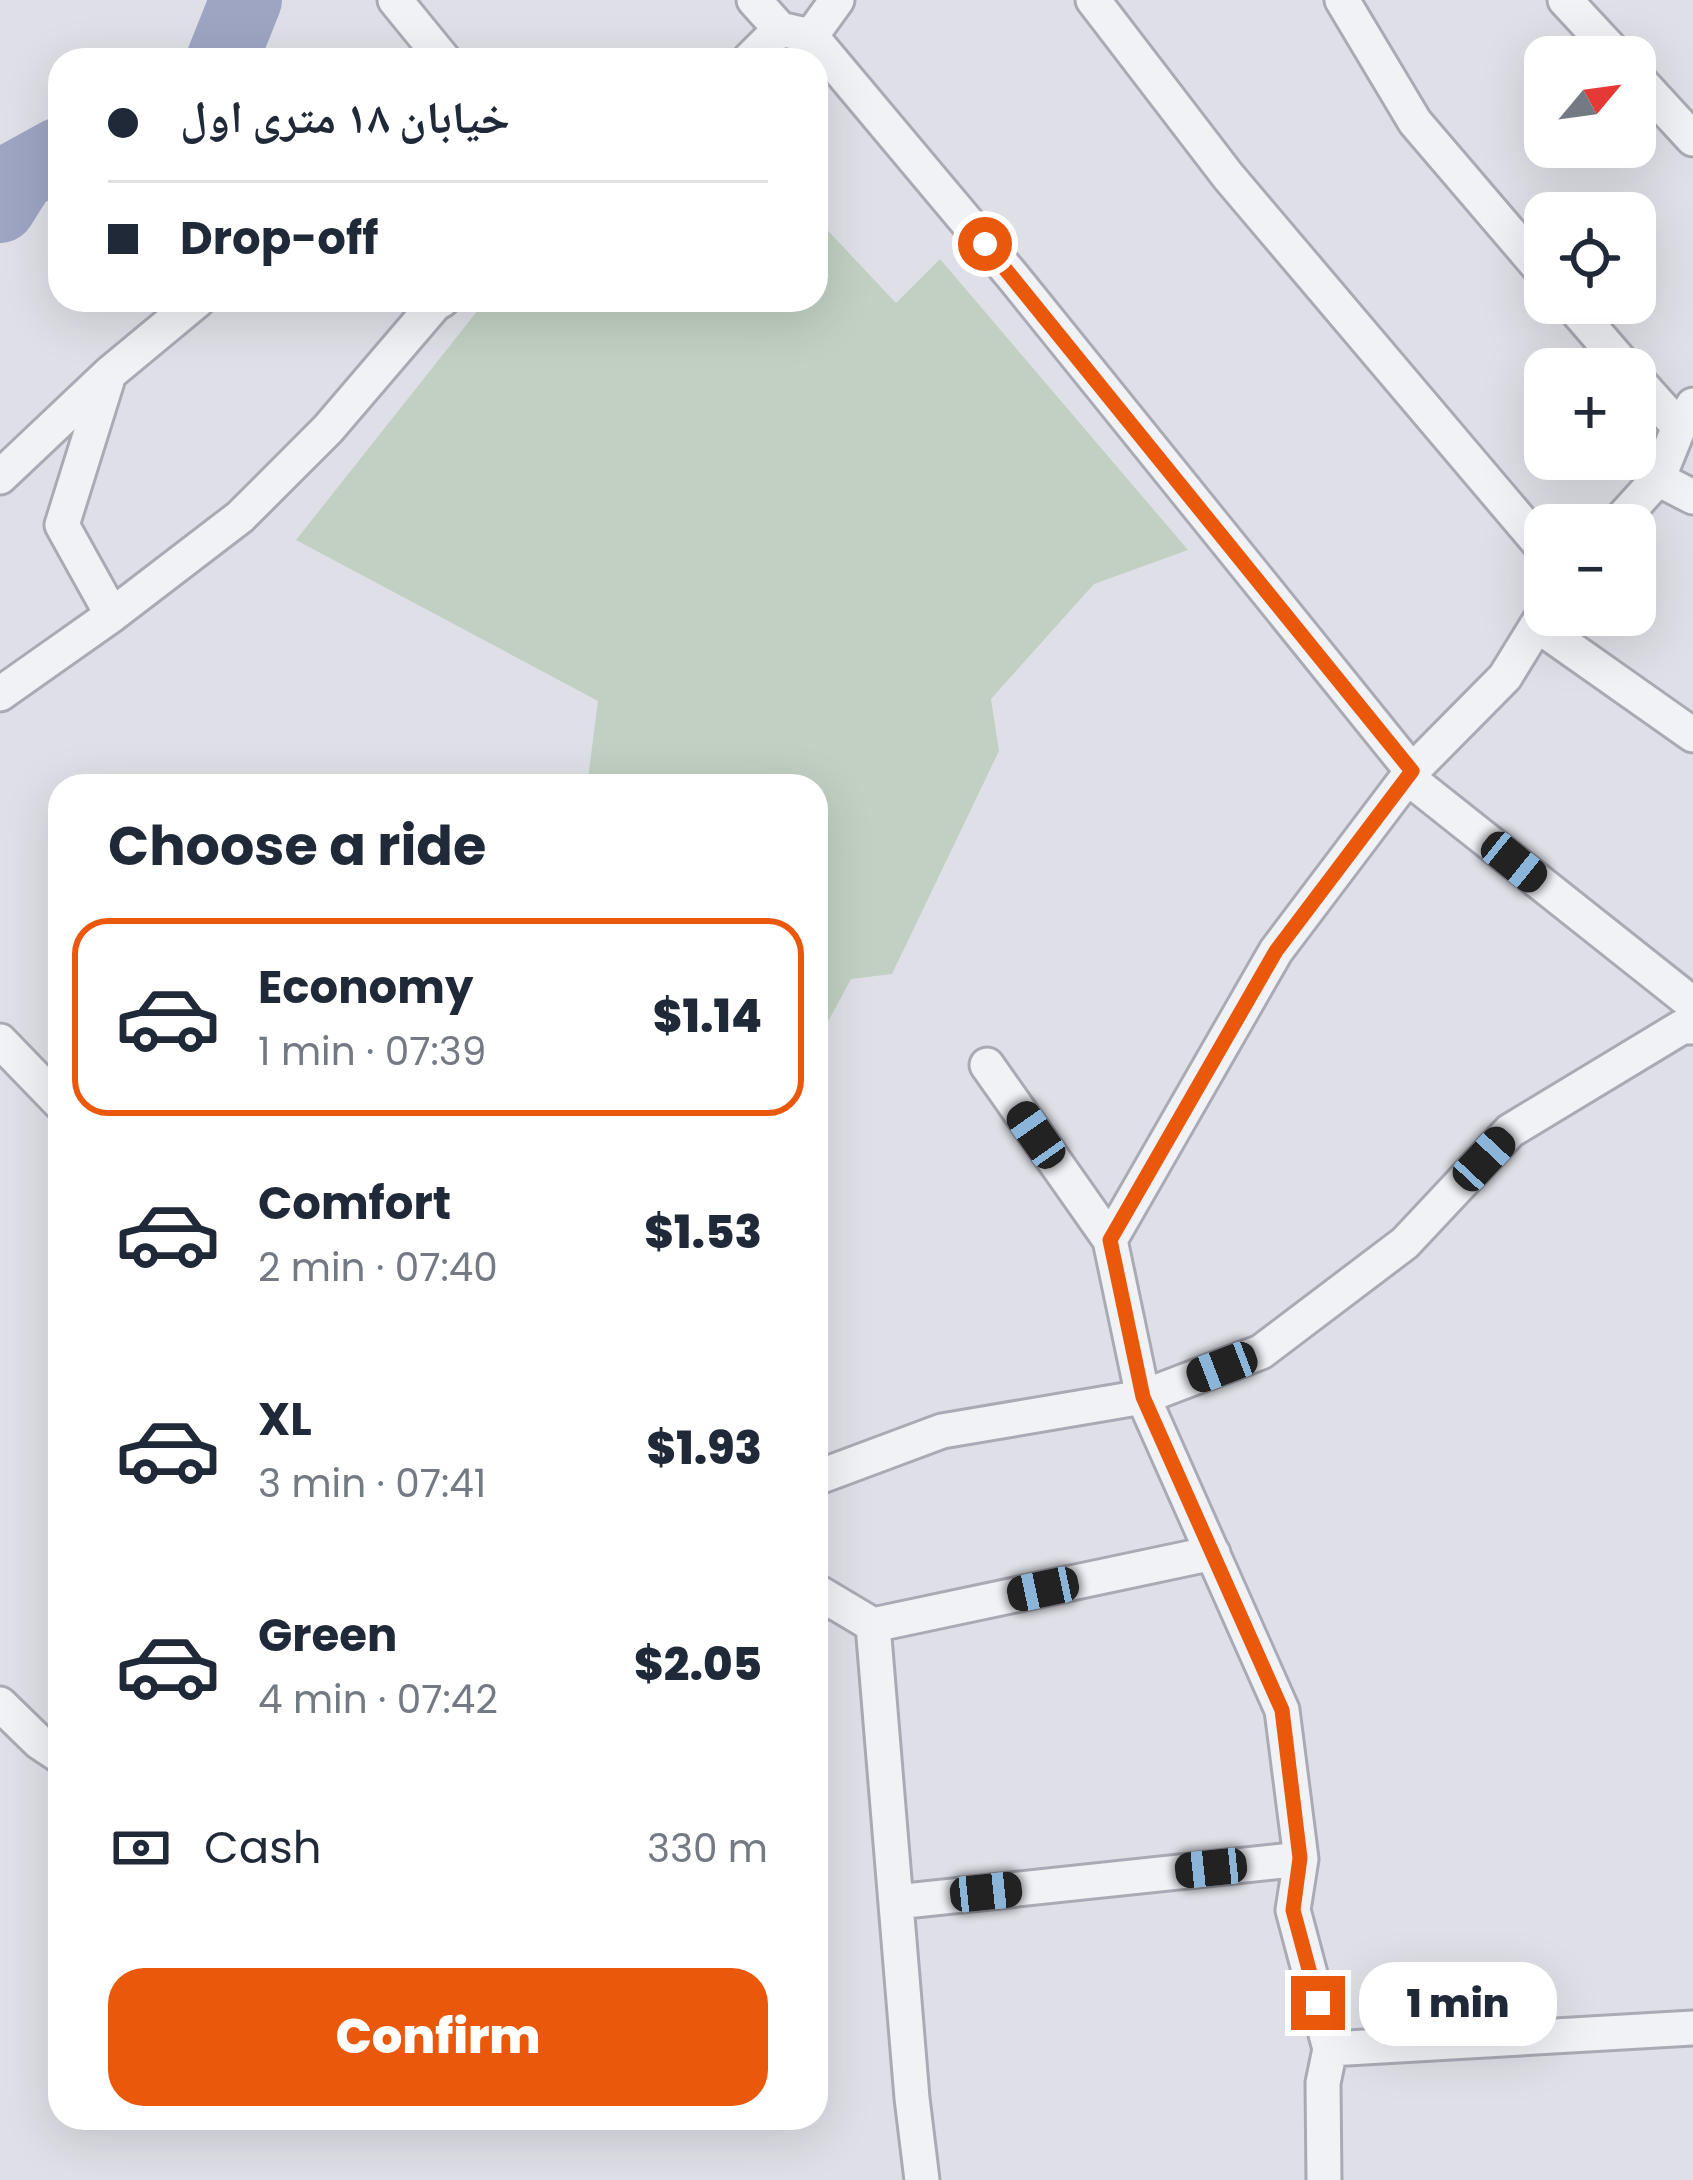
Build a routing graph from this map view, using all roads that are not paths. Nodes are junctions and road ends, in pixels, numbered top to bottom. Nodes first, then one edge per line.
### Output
1 (395, 0) edge
2 (754, 0) edge
3 (837, 0) edge
4 (1093, 0) edge
5 (1342, 0) edge
6 (1565, 0) edge
7 (795, 32) junction
8 (1598, 36) edge
9 (434, 48) edge
10 (769, 48) edge
11 (809, 48) edge
12 (828, 69) edge
13 (1656, 99) edge
14 (1693, 139) edge
15 (1524, 249) edge
16 (184, 312) edge
17 (428, 312) edge
18 (1588, 324) edge
19 (1609, 348) edge
20 (110, 373) junction
21 (1656, 394) edge
22 (1686, 416) edge
23 (0, 477) edge
24 (1658, 479) junction
25 (1693, 497) edge
26 (1635, 504) edge
27 (1524, 525) edge
28 (112, 615) junction
29 (1530, 636) edge
30 (1563, 636) edge
31 (0, 694) edge
32 (1693, 735) edge
33 (1410, 774) junction
34 (1693, 1004) edge
35 (1693, 1027) edge
36 (0, 1041) edge
37 (987, 1065) dead end
38 (48, 1091) edge
39 (1110, 1240) junction
40 (1143, 1397) junction
41 (828, 1474) edge
42 (1213, 1553) junction
43 (828, 1598) edge
44 (873, 1625) junction
45 (0, 1704) edge
46 (48, 1748) edge
47 (1300, 1858) junction
48 (896, 1902) junction
49 (1693, 2027) edge
50 (1330, 2049) junction
51 (922, 2180) edge
52 (1324, 2180) edge

1 - 9 street
2 - 7 street
3 - 7 street
4 - 27 street
5 - 15 street
6 - 8 street
7 - 10 street
7 - 11 street
12 - 33 street
13 - 14 street
16 - 20 street
17 - 28 street
18 - 19 street
20 - 23 street
20 - 28 street
21 - 22 street
22 - 24 street
24 - 25 street
24 - 26 street
28 - 31 street
29 - 33 street
30 - 32 street
33 - 34 street
33 - 39 street
35 - 40 street
36 - 38 street
37 - 39 street
39 - 40 street
40 - 41 street
40 - 42 street
42 - 44 street
42 - 47 street
43 - 44 street
44 - 48 street
45 - 46 street
47 - 48 street
47 - 50 street
48 - 51 street
49 - 50 street
50 - 52 street

